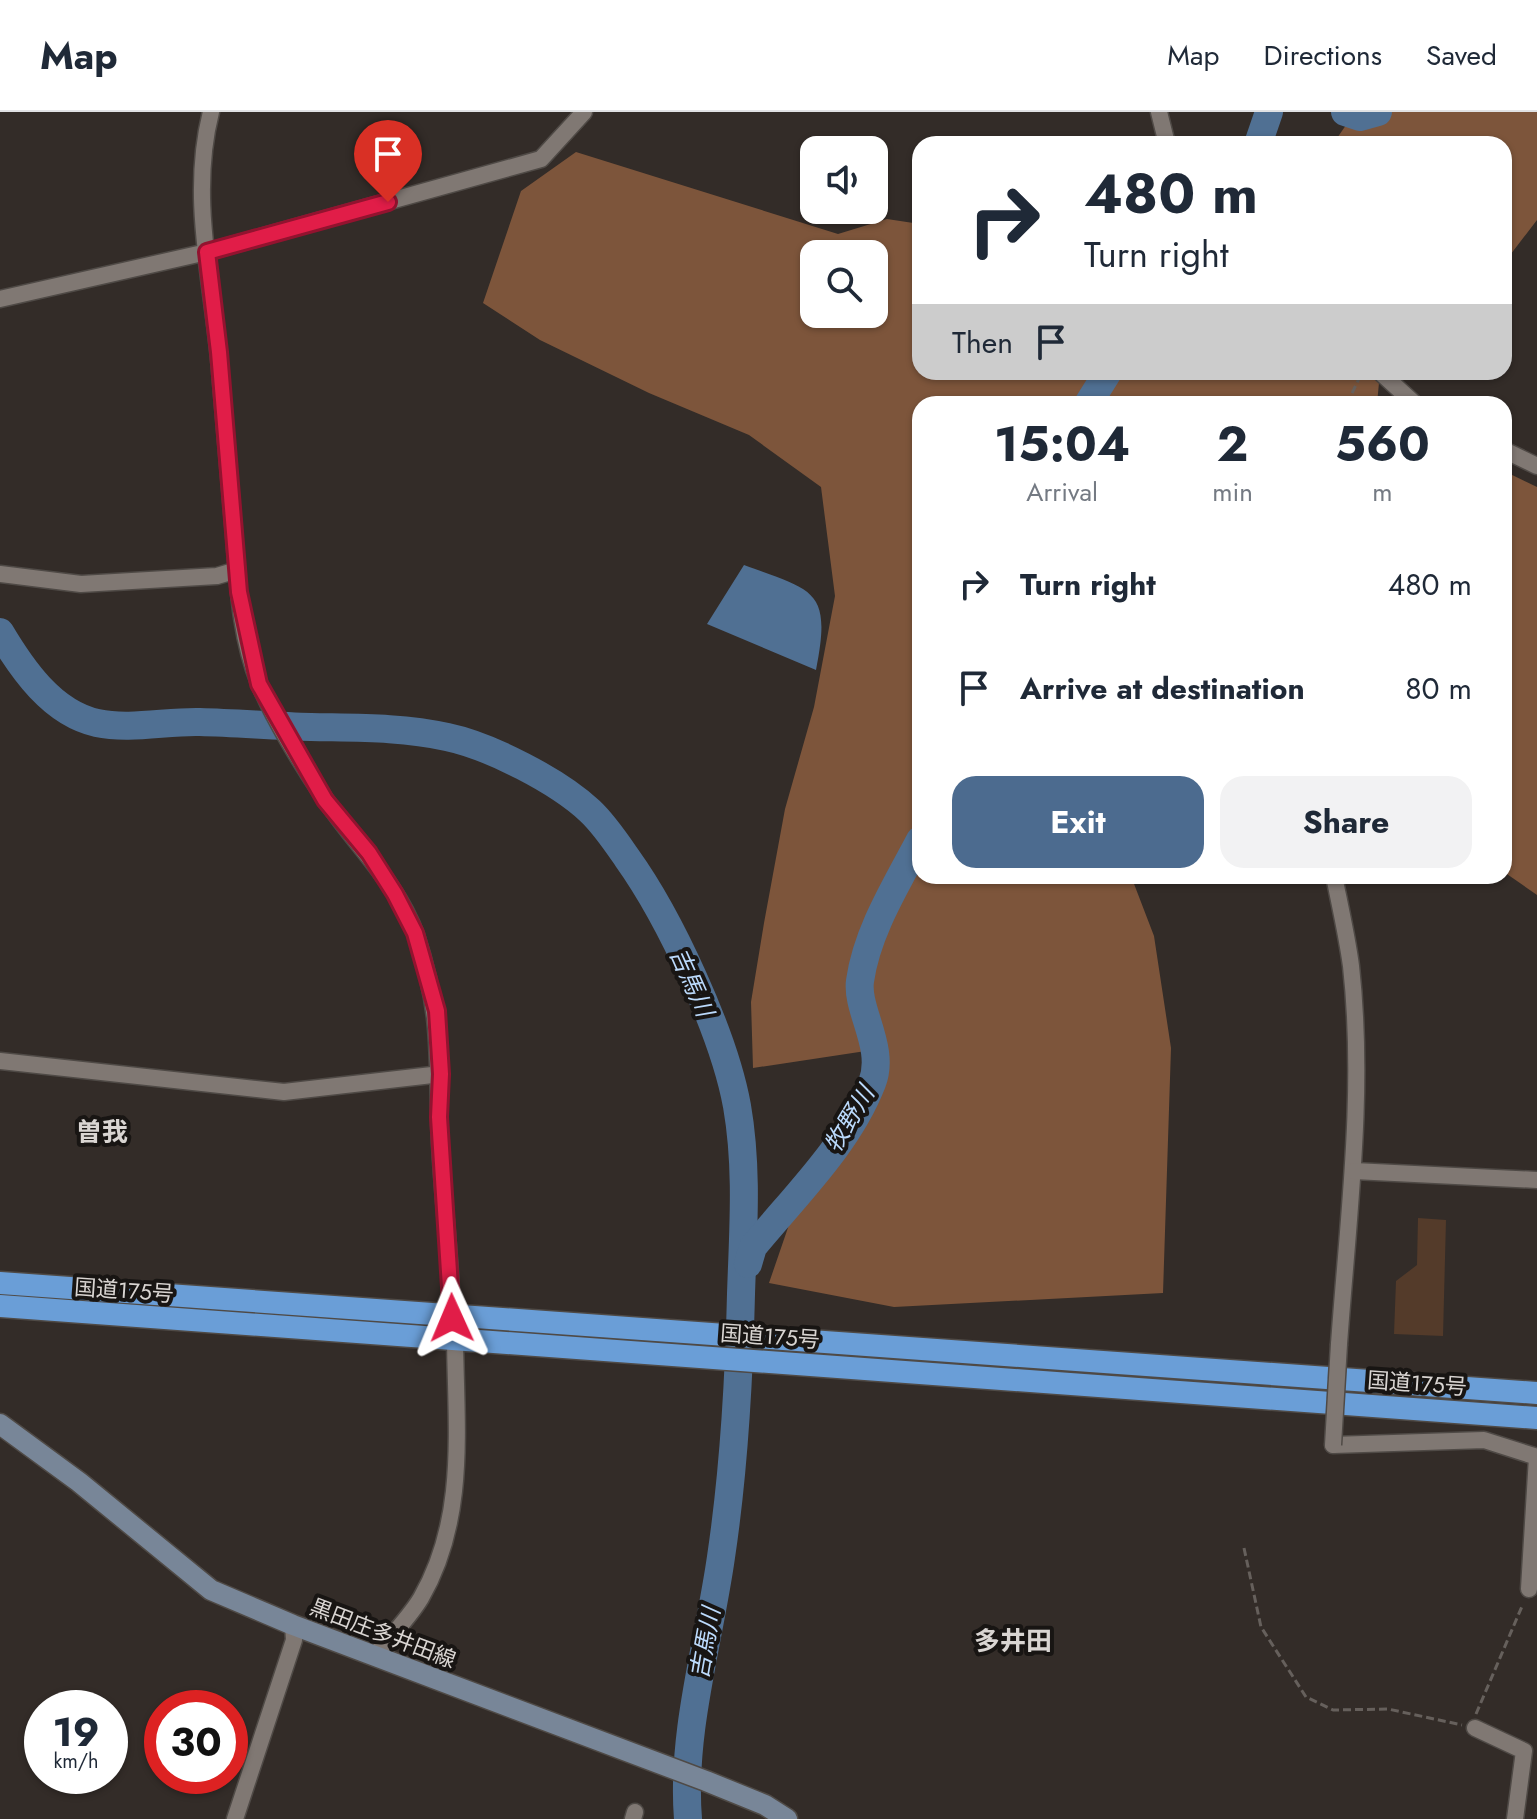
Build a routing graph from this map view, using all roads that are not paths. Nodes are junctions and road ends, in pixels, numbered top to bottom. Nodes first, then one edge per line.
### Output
1 (211, 112) edge
2 (584, 112) edge
3 (1159, 112) edge
4 (1165, 136) edge
5 (207, 252) junction
6 (0, 299) edge
7 (1389, 380) edge
8 (1406, 396) edge
9 (1512, 454) edge
10 (1537, 466) edge
11 (237, 570) junction
12 (0, 574) edge
13 (1336, 884) edge
14 (0, 1061) edge
15 (441, 1074) junction
16 (1354, 1171) junction
17 (1537, 1180) edge
18 (0, 1283) edge
19 (0, 1306) edge
20 (454, 1329) junction
21 (845, 1356) junction
22 (1537, 1393) edge
23 (1537, 1418) edge
24 (0, 1424) edge
25 (1529, 1589) road end
26 (293, 1625) junction
27 (375, 1655) junction
28 (1475, 1728) road end
29 (235, 1819) edge
30 (787, 1819) edge
31 (1515, 1819) edge

1 - 5 street
2 - 5 street
3 - 4 street
5 - 6 street
5 - 11 street
7 - 8 street
9 - 10 street
11 - 12 street
11 - 15 street
13 - 16 street
14 - 15 street
15 - 20 street
16 - 17 street
16 - 25 street, bridge
18 - 20 highway, 国道175号
19 - 20 highway, 国道175号
20 - 21 highway, 国道175号
20 - 27 street
21 - 22 highway, 国道175号
21 - 23 highway, 国道175号
24 - 26 main road, 黒田庄多井田線
26 - 27 main road, 黒田庄多井田線
26 - 29 street
27 - 30 main road, 黒田庄多井田線
28 - 31 street

